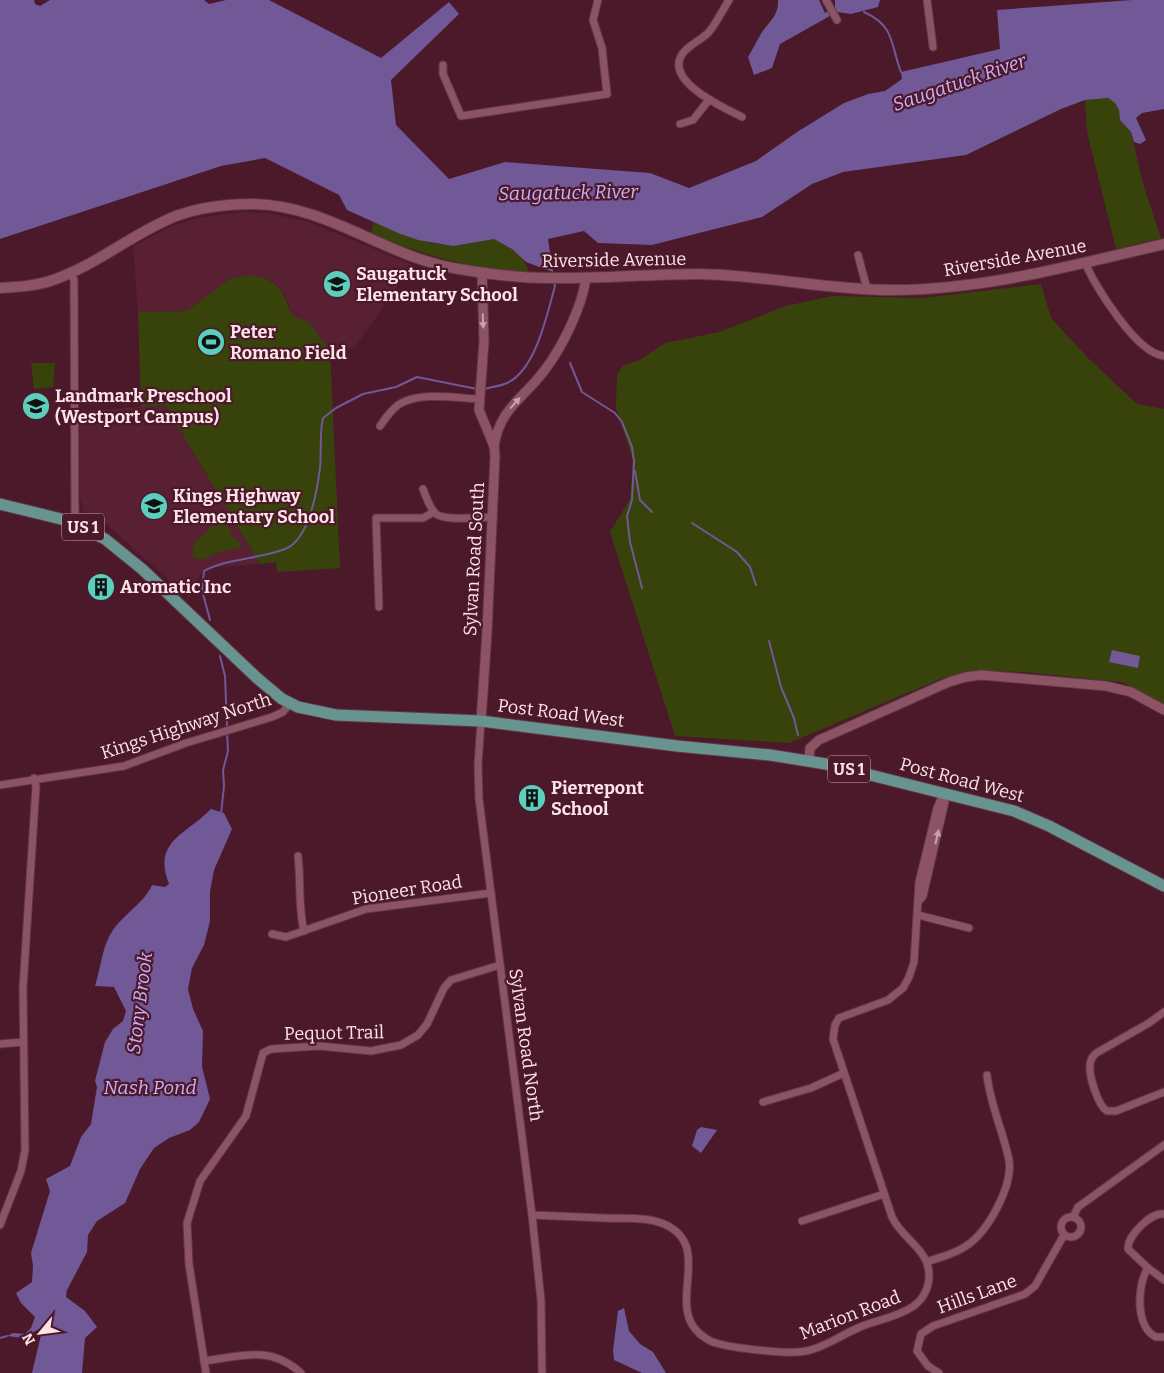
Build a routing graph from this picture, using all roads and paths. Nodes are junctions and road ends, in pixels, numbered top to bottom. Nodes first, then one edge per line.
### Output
1 (598, 0) edge
2 (729, 0) edge
3 (826, 0) edge
4 (927, 0) edge
5 (836, 19) dead end
6 (933, 47) dead end
7 (443, 65) dead end
8 (708, 101) junction
9 (742, 117) dead end
10 (680, 124) dead end
11 (1164, 244) edge
12 (858, 255) dead end
13 (1085, 263) junction
14 (71, 273) junction
15 (482, 273) junction
16 (586, 278) junction
17 (0, 288) edge
18 (867, 289) junction
19 (1164, 356) edge
20 (479, 396) junction
21 (501, 419) junction
22 (380, 426) dead end
23 (494, 446) junction
24 (423, 489) dead end
25 (0, 504) edge
26 (434, 512) junction
27 (493, 517) junction
28 (75, 524) junction
29 (379, 607) dead end
30 (290, 703) junction
31 (1164, 710) edge
32 (481, 721) junction
33 (808, 760) junction
34 (34, 778) junction
35 (0, 785) edge
36 (944, 792) junction
37 (298, 856) dead end
38 (1164, 886) edge
39 (491, 893) junction
40 (918, 915) junction
41 (969, 928) dead end
42 (304, 931) junction
43 (272, 934) dead end
44 (500, 965) junction
45 (1164, 1012) edge
46 (23, 1042) junction
47 (0, 1044) edge
48 (844, 1073) junction
49 (987, 1075) dead end
50 (1164, 1092) edge
51 (763, 1102) dead end
52 (1164, 1145) edge
53 (884, 1194) junction
54 (1164, 1214) edge
55 (532, 1215) junction
56 (1074, 1217) junction
57 (802, 1221) dead end
58 (0, 1225) edge
59 (1064, 1234) junction
60 (927, 1262) junction
61 (1148, 1268) junction
62 (1164, 1280) edge
63 (1164, 1336) edge
64 (204, 1361) junction
65 (206, 1373) edge
66 (301, 1373) edge
67 (542, 1373) edge
68 (938, 1373) edge

1 - 7 street
2 - 8 street
3 - 5 street
4 - 6 street
8 - 9 street
8 - 10 street
11 - 13 main road, Riverside Avenue
12 - 18 street
13 - 18 main road, Riverside Avenue
13 - 19 street
14 - 15 main road, Riverside Avenue
14 - 17 main road, Riverside Avenue
14 - 28 street
15 - 16 main road, Riverside Avenue
15 -> 20 street, Sylvan Road South
16 - 18 main road, Riverside Avenue
21 -> 16 street
20 - 21 street
20 - 22 street
20 - 23 street, Sylvan Road South
21 - 23 street
23 - 27 street, Sylvan Road South
24 - 26 street
25 - 28 main road, Post Road West / US 1
26 - 27 street
26 - 29 street
27 - 32 street, Sylvan Road South
28 - 30 main road, Post Road West / US 1
30 - 32 main road, Post Road West / US 1
30 - 34 street, Kings Highway North
31 - 33 street
32 - 33 main road, Post Road West / US 1
32 - 39 street, Sylvan Road North
33 - 36 main road, Post Road West / US 1
34 - 35 street, Kings Highway North
34 - 46 street
36 - 38 main road, Post Road West / US 1
36 - 40 street
37 - 42 street
39 - 42 street, Pioneer Road
39 - 44 street, Sylvan Road North
40 - 41 street
40 - 48 street
42 - 43 street, Pioneer Road
44 - 55 street, Sylvan Road North
44 - 64 street, Pequot Trail
45 - 50 street
46 - 47 street
46 - 58 street
48 - 51 street
48 - 53 street
49 - 60 street
52 - 56 street, Hills Lane
53 - 57 street
53 - 60 street
54 - 61 street
55 - 60 street, Marion Road
55 - 67 street, Sylvan Road North
56 - 59 street, Hills Lane
56 - 59 street
59 - 68 street, Hills Lane
61 - 62 street
61 - 63 street
64 - 65 street, Pequot Trail
64 - 66 street

